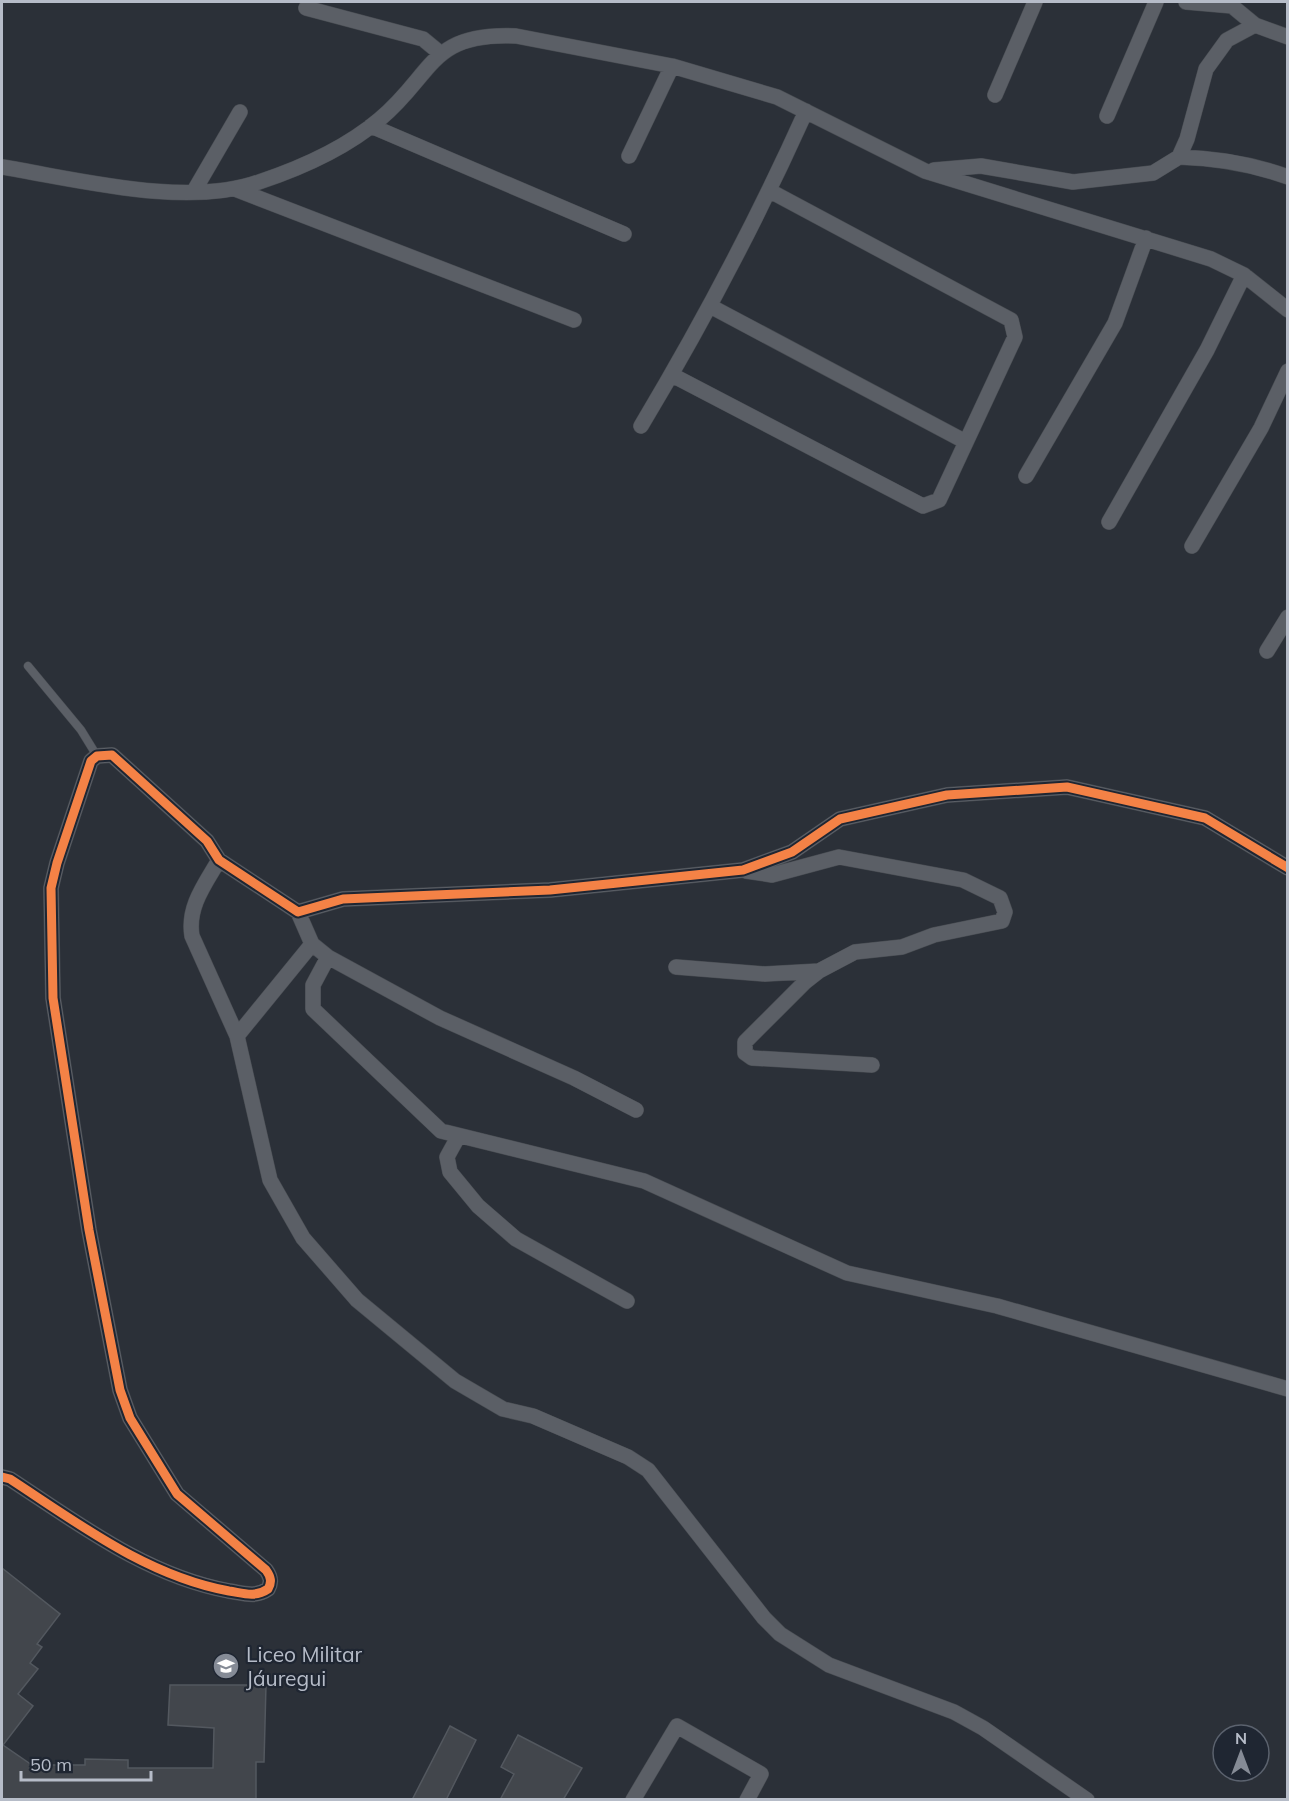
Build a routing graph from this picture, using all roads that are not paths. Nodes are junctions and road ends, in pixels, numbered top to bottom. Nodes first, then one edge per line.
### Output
1 (1035, 2) edge
2 (1156, 2) edge
3 (1186, 2) edge
4 (306, 8) dead end
5 (1255, 26) junction
6 (1287, 38) edge
7 (440, 53) junction
8 (672, 66) junction
9 (995, 95) dead end
10 (806, 111) junction
11 (240, 112) dead end
12 (1107, 117) dead end
13 (371, 126) junction
14 (629, 156) dead end
15 (1179, 157) junction
16 (2, 167) edge
17 (926, 171) junction
18 (1287, 177) edge
19 (235, 189) junction
20 (194, 191) junction
21 (770, 191) junction
22 (624, 234) dead end
23 (1146, 238) junction
24 (1244, 275) junction
25 (710, 306) junction
26 (1287, 310) edge
27 (574, 320) dead end
28 (1287, 371) edge
29 (672, 375) junction
30 (641, 426) dead end
31 (966, 442) junction
32 (1026, 476) dead end
33 (1109, 522) dead end
34 (1192, 546) dead end
35 (1287, 617) edge
36 (1267, 651) dead end
37 (28, 666) dead end
38 (97, 756) junction
39 (219, 860) junction
40 (1287, 868) edge
41 (743, 870) junction
42 (298, 912) junction
43 (312, 944) junction
44 (328, 957) junction
45 (676, 967) dead end
46 (819, 971) junction
47 (237, 1036) junction
48 (872, 1065) dead end
49 (636, 1110) dead end
50 (458, 1137) junction
51 (627, 1301) dead end
52 (1287, 1389) edge
53 (2, 1477) edge
54 (633, 1800) edge
55 (747, 1800) edge
56 (1087, 1800) edge

1 - 9 street
2 - 12 street
3 - 5 street
4 - 7 street
5 - 6 street
5 - 15 street
7 - 8 street
7 - 13 street
8 - 10 street
8 - 14 street
10 - 17 street
10 - 21 street
11 - 20 street
13 - 19 street
13 - 22 street
15 - 17 street
15 - 18 street
16 - 20 street
17 - 23 street
19 - 20 street
19 - 27 street
21 - 25 street
21 - 31 street
23 - 24 street
23 - 32 street
24 - 26 street
24 - 33 street
25 - 29 street
25 - 31 street
28 - 34 street
29 - 30 street
29 - 31 street
35 - 36 street
37 - 38 lane
38 - 39 street
38 - 53 street
39 - 42 street
39 - 47 street
40 - 41 street
41 - 42 street
41 - 46 street
42 - 43 street
43 - 44 street
43 - 47 street
44 - 49 street
44 - 50 street
45 - 46 street
46 - 48 street
47 - 56 street
50 - 51 street
50 - 52 street
54 - 55 street

